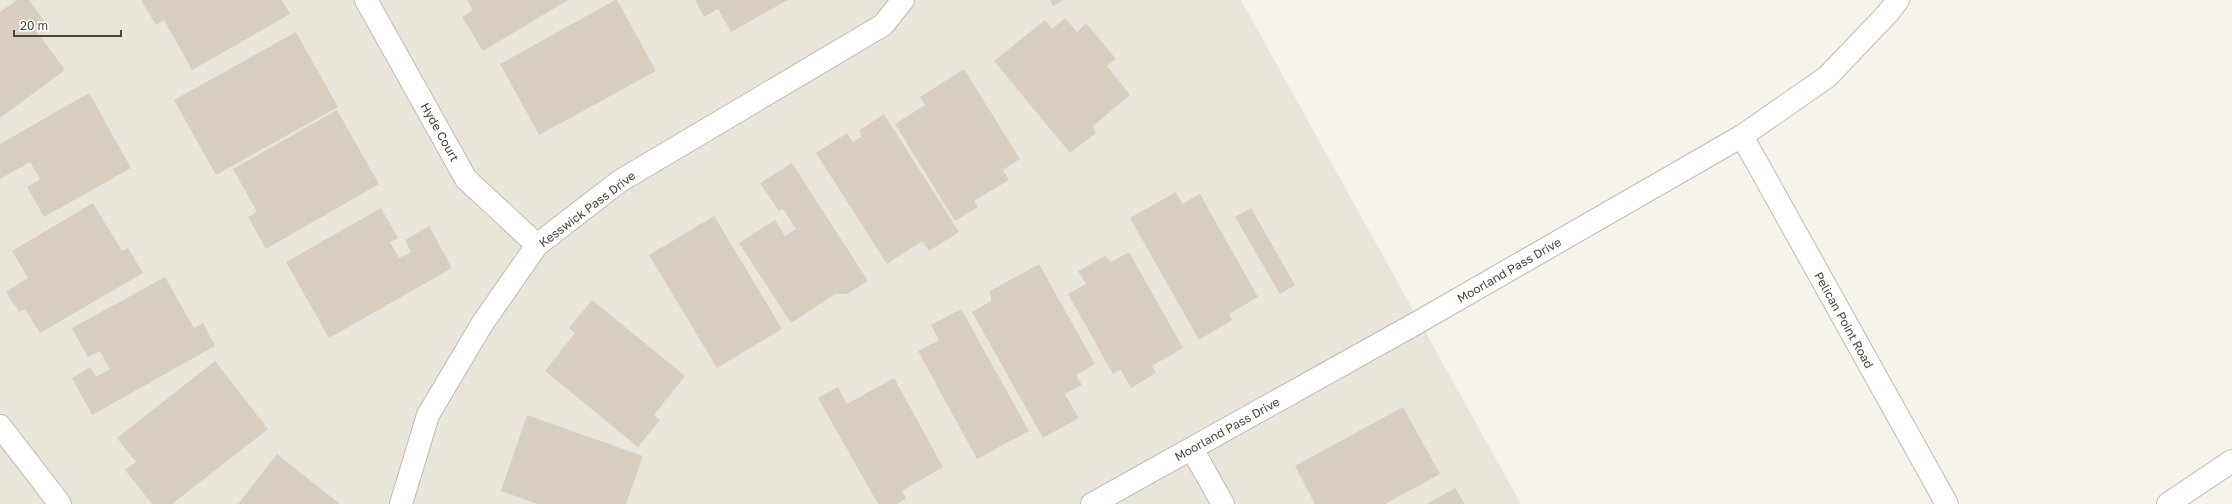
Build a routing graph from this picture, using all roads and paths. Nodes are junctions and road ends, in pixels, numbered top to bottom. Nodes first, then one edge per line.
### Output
1 (366, 0) edge
2 (903, 0) edge
3 (1898, 0) edge
4 (1742, 136) junction
5 (538, 245) junction
6 (0, 426) edge
7 (1192, 449) junction
8 (2232, 461) edge
9 (60, 504) edge
10 (402, 504) edge
11 (1092, 504) edge
12 (1223, 504) edge
13 (1947, 504) edge
14 (2168, 504) edge

1 - 5 street, Hyde Court
2 - 5 street, Kesswick Pass Drive
3 - 4 street, Moorland Pass Drive
4 - 7 street, Moorland Pass Drive
4 - 13 street, Pelican Point Road
5 - 10 street, Kesswick Pass Drive
6 - 9 street
7 - 11 street, Moorland Pass Drive
7 - 12 street
8 - 14 street

